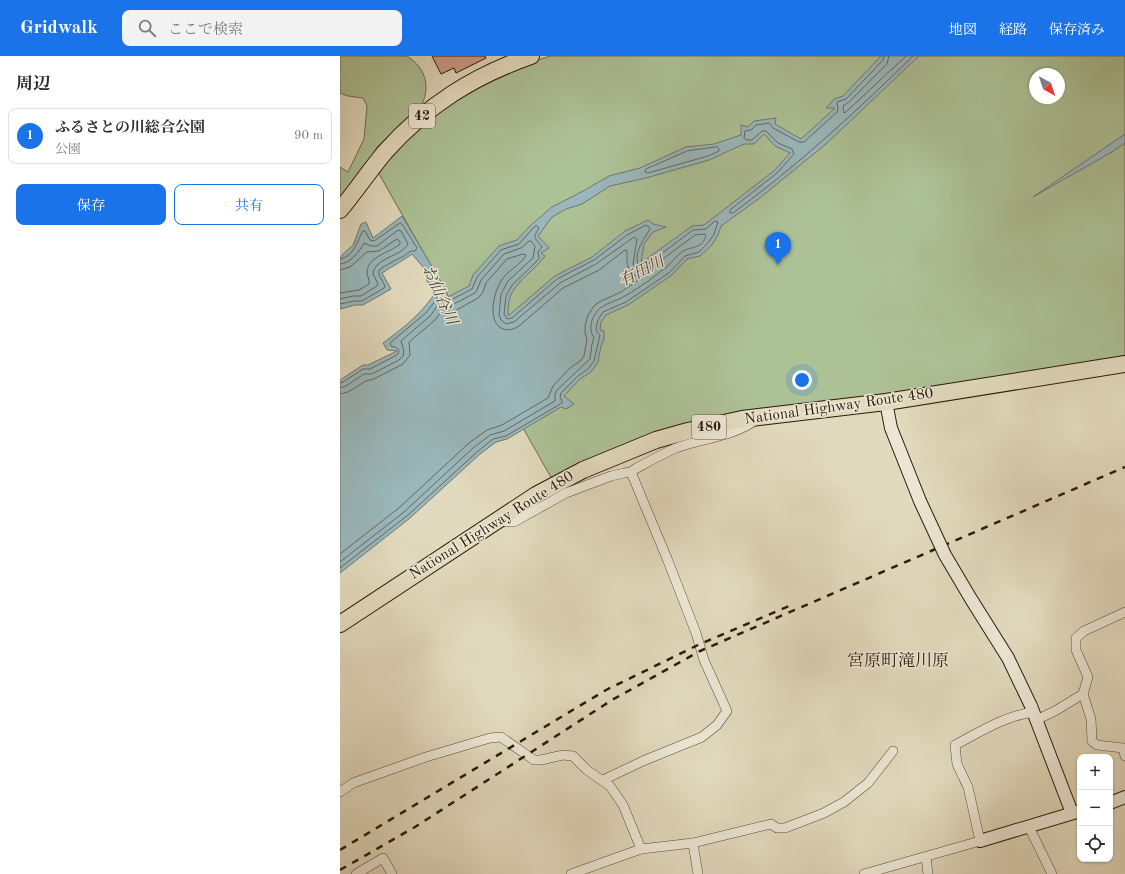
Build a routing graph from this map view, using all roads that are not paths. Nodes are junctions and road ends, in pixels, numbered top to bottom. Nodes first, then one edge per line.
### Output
1 (531, 56) edge
2 (340, 210) edge
3 (1125, 364) edge
4 (886, 402) junction
5 (759, 417) junction
6 (631, 472) junction
7 (498, 520) junction
8 (1125, 612) edge
9 (340, 624) edge
10 (1083, 694) junction
11 (1033, 713) junction
12 (893, 751) dead end
13 (1125, 756) edge
14 (603, 780) junction
15 (340, 792) edge
16 (1125, 797) edge
17 (1113, 802) edge
18 (1076, 812) edge
19 (1029, 827) junction
20 (980, 841) junction
21 (693, 842) junction
22 (641, 849) junction
23 (926, 857) junction
24 (356, 874) edge
25 (392, 874) edge
26 (571, 874) edge
27 (698, 874) edge
28 (864, 874) edge
29 (928, 874) edge
30 (1052, 874) edge

1 - 2 highway, 42
3 - 4 highway, National Highway Route 480 / 480
4 - 5 highway, National Highway Route 480 / 480
4 - 11 street, bridge
5 - 6 street
5 - 7 highway, National Highway Route 480 / 480
6 - 7 street
6 - 14 street
7 - 9 highway, National Highway Route 480 / 480
8 - 10 street
10 - 11 street
10 - 13 street
11 - 18 street
11 - 20 street
12 - 21 street
14 - 15 street
14 - 22 street
16 - 17 street
18 - 19 street
19 - 20 street
19 - 30 street
20 - 23 street
21 - 22 street
21 - 27 street
22 - 26 street
23 - 28 street
23 - 29 street
24 - 25 street

